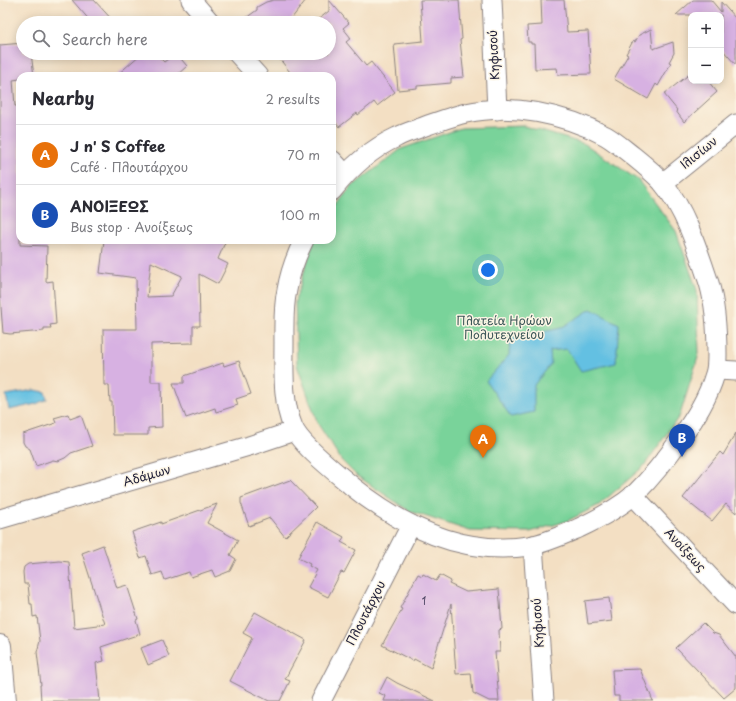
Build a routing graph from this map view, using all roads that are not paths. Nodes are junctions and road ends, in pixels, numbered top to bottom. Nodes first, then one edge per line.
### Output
1 (190, 0) edge
2 (492, 0) edge
3 (205, 16) edge
4 (243, 60) edge
5 (254, 72) edge
6 (497, 110) junction
7 (736, 124) edge
8 (336, 164) edge
9 (345, 174) junction
10 (663, 183) junction
11 (336, 186) edge
12 (302, 244) edge
13 (717, 370) junction
14 (736, 371) edge
15 (294, 431) junction
16 (633, 495) junction
17 (0, 519) edge
18 (411, 525) junction
19 (533, 546) junction
20 (736, 604) edge
21 (0, 646) edge
22 (5, 701) edge
23 (321, 701) edge
24 (544, 701) edge

1 - 3 street
2 - 6 street, Κηφισού
4 - 5 street
6 - 9 street
6 - 10 street
7 - 10 street, Ιλισίων
8 - 9 street
9 - 11 street
10 - 13 street
12 - 15 street
13 - 14 street
13 - 16 street
15 - 17 street, Αδάμων
15 - 18 street
16 - 19 street
16 - 20 street, Ανοίξεως
18 - 19 street
18 - 23 street, Πλουτάρχου
19 - 24 street, Κηφισού
21 - 22 main road

